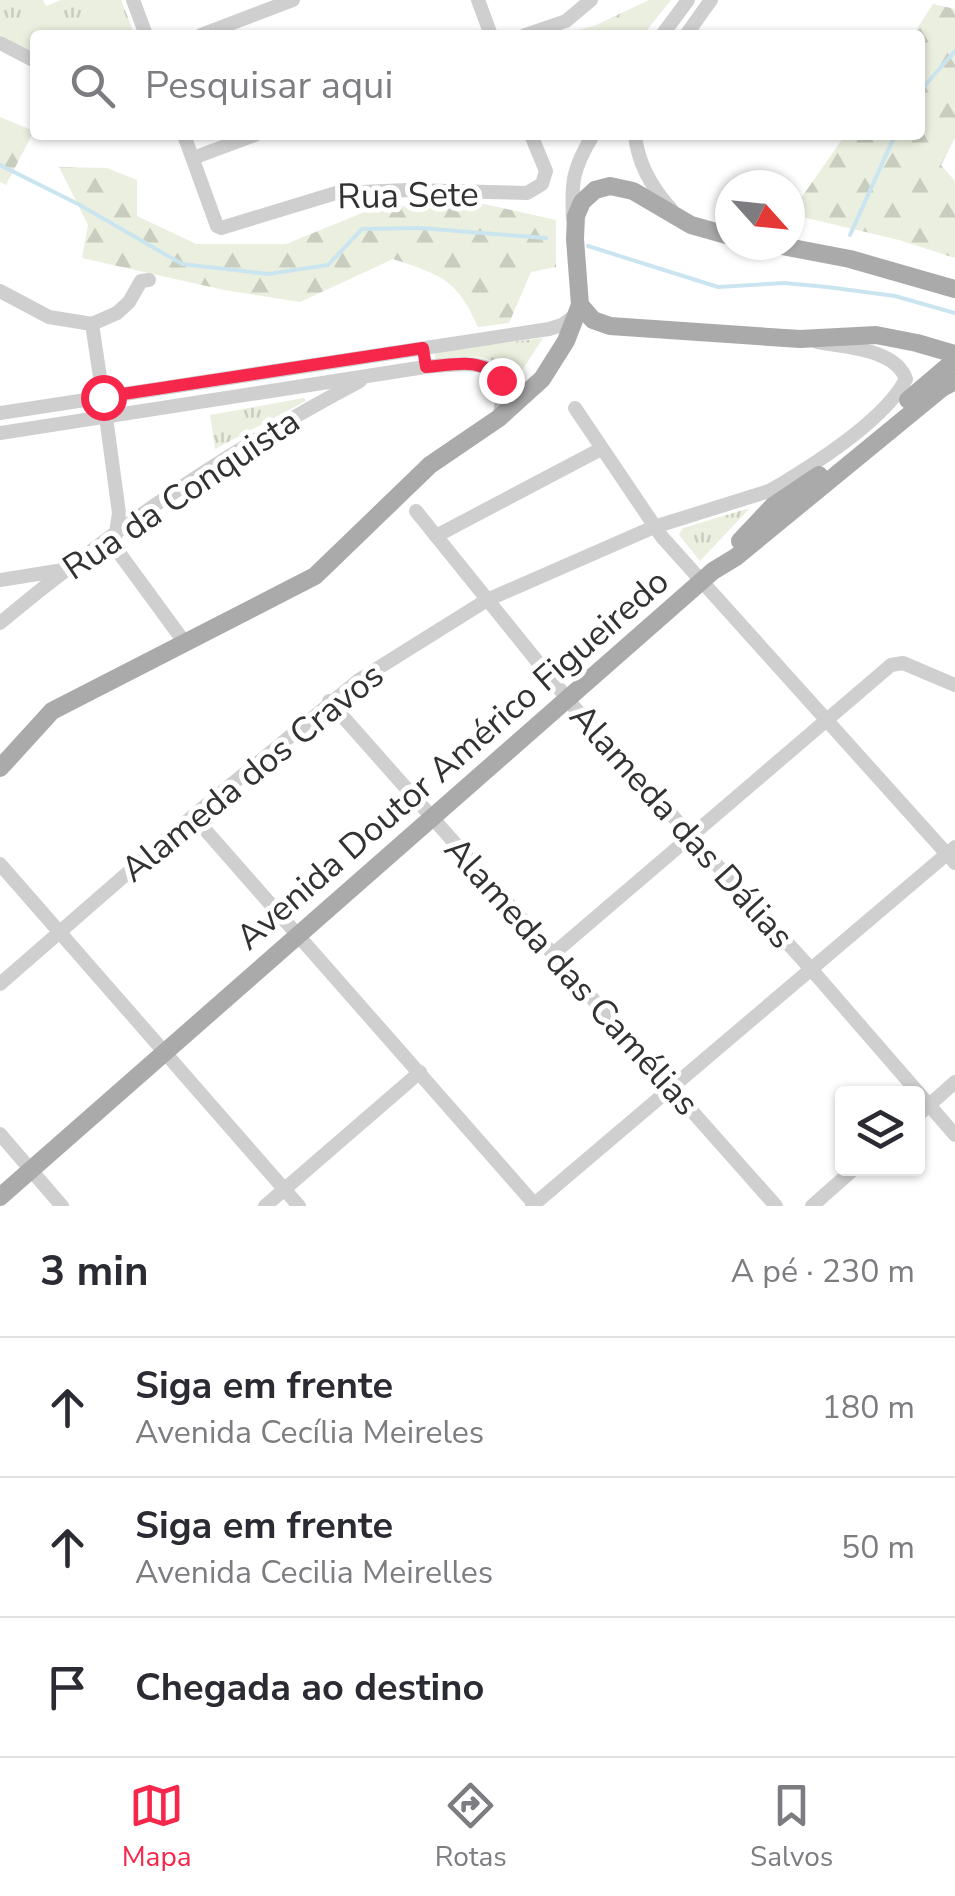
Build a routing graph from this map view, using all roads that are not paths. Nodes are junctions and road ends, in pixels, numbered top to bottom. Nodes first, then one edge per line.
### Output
1 (133, 0) edge
2 (293, 0) edge
3 (478, 0) edge
4 (591, 0) edge
5 (688, 0) edge
6 (711, 0) edge
7 (144, 30) edge
8 (214, 30) edge
9 (489, 30) edge
10 (540, 30) edge
11 (666, 30) edge
12 (690, 30) edge
13 (0, 43) edge
14 (30, 58) edge
15 (185, 140) edge
16 (242, 140) edge
17 (534, 140) edge
18 (590, 140) edge
19 (636, 140) edge
20 (193, 158) junction
21 (679, 218) junction
22 (715, 233) edge
23 (574, 239) junction
24 (805, 251) edge
25 (924, 277) junction
26 (149, 280) dead end
27 (955, 280) edge
28 (955, 288) edge
29 (0, 291) edge
30 (578, 310) junction
31 (92, 324) junction
32 (800, 339) junction
33 (423, 348) junction
34 (955, 357) edge
35 (426, 367) junction
36 (369, 376) junction
37 (955, 381) edge
38 (103, 397) junction
39 (574, 408) dead end
40 (0, 413) edge
41 (106, 417) junction
42 (498, 418) junction
43 (0, 433) edge
44 (601, 449) junction
45 (416, 511) dead end
46 (654, 527) junction
47 (117, 533) junction
48 (436, 536) junction
49 (66, 570) junction
50 (708, 578) junction
51 (2, 580) edge
52 (33, 595) junction
53 (487, 600) junction
54 (0, 623) edge
55 (185, 643) junction
56 (955, 685) edge
57 (568, 699) junction
58 (329, 701) junction
59 (827, 721) junction
60 (0, 768) edge
61 (193, 816) junction
62 (432, 818) junction
63 (693, 836) junction
64 (952, 855) edge
65 (0, 864) edge
66 (60, 930) junction
67 (301, 935) junction
68 (553, 954) junction
69 (811, 969) junction
70 (0, 984) edge
71 (166, 1052) junction
72 (420, 1072) junction
73 (955, 1082) edge
74 (904, 1086) edge
75 (671, 1088) junction
76 (925, 1108) edge
77 (925, 1112) edge
78 (0, 1134) edge
79 (955, 1135) edge
80 (31, 1170) junction
81 (847, 1176) edge
82 (284, 1189) junction
83 (0, 1197) edge
84 (534, 1205) edge
85 (62, 1206) edge
86 (265, 1206) edge
87 (299, 1206) edge
88 (776, 1206) edge
89 (812, 1206) edge

1 - 7 street
2 - 8 street
3 - 9 street
4 - 10 street
5 - 11 street
6 - 12 street
13 - 14 street
15 - 20 street
16 - 20 street
17 - 20 street, Rua Sete
18 - 23 street
19 - 21 street
21 - 22 main road
21 - 23 main road
23 - 30 main road
24 - 25 main road
25 - 27 main road
25 - 28 main road
26 - 31 street
29 - 31 street
30 - 32 main road
30 - 33 street
30 - 42 main road
31 - 38 street
32 - 34 main road
32 - 46 street, Alameda dos Cravos
33 - 35 street
33 - 38 street
34 - 50 main road
35 - 36 street
35 - 42 street
36 - 41 street
36 - 47 street, Rua da Conquista
37 - 50 main road, Avenida Doutor Américo Figueiredo
38 - 40 street
39 - 44 street
41 - 43 street
41 - 47 street
42 - 55 main road
44 - 46 street
44 - 48 street
45 - 48 street, Alameda das Dálias
46 - 50 street
46 - 53 street, Alameda dos Cravos
47 - 49 street, Rua da Conquista
47 - 55 street
48 - 53 street, Alameda das Dálias
49 - 51 street
49 - 52 street, Rua da Conquista
50 - 57 main road, Avenida Doutor Américo Figueiredo
50 - 59 street
51 - 52 street
52 - 54 street, Rua da Conquista
53 - 57 street, Alameda das Dálias
53 - 58 street, Alameda dos Cravos
55 - 60 main road
56 - 59 street
57 - 62 main road, Avenida Doutor Américo Figueiredo
57 - 63 street, Alameda das Dálias
58 - 61 street, Alameda dos Cravos
58 - 62 street, Alameda das Camélias
59 - 63 street
59 - 64 street
61 - 66 street, Alameda dos Cravos
61 - 67 street
62 - 67 main road, Avenida Doutor Américo Figueiredo
62 - 68 street, Alameda das Camélias
63 - 68 street
63 - 69 street, Alameda das Dálias
64 - 69 street
65 - 66 street
66 - 70 street, Alameda dos Cravos
66 - 71 street
67 - 71 main road, Avenida Doutor Américo Figueiredo
67 - 72 street
68 - 75 street, Alameda das Camélias
69 - 74 street, Alameda das Dálias
69 - 75 street
71 - 80 main road, Avenida Doutor Américo Figueiredo
71 - 82 street
72 - 82 street
72 - 84 street
73 - 76 street
75 - 84 street
75 - 88 street, Alameda das Camélias
77 - 79 street, Alameda das Dálias
78 - 80 street
80 - 83 main road, Avenida Doutor Américo Figueiredo
80 - 85 street
81 - 89 street
82 - 86 street
82 - 87 street

